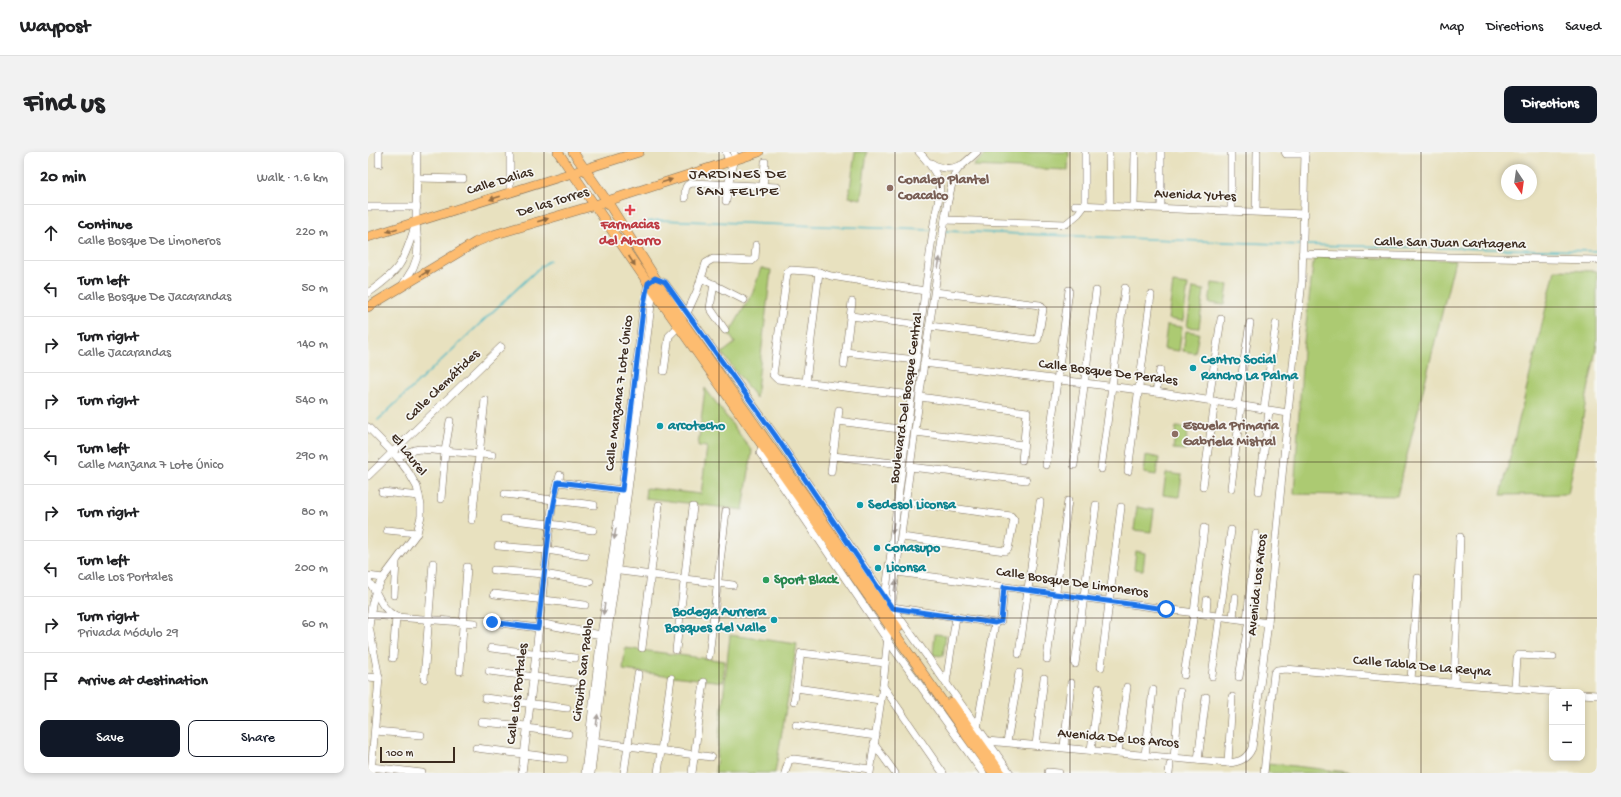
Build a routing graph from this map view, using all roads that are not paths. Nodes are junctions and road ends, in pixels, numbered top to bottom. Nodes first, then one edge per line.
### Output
1 (379, 152) edge
2 (417, 152) edge
3 (510, 152) edge
4 (558, 152) edge
5 (573, 152) edge
6 (639, 152) edge
7 (726, 152) edge
8 (758, 152) edge
9 (919, 152) edge
10 (977, 152) edge
11 (1085, 152) edge
12 (1108, 152) edge
13 (1135, 152) edge
14 (1161, 152) edge
15 (1231, 152) edge
16 (1257, 152) edge
17 (1285, 152) edge
18 (1305, 153) edge
19 (732, 161) edge
20 (927, 161) junction
21 (765, 162) dead end
22 (965, 163) junction
23 (379, 164) dead end
24 (586, 170) junction
25 (573, 174) junction
26 (417, 178) junction
27 (463, 179) dead end
28 (728, 185) junction
29 (763, 187) junction
30 (777, 187) dead end
31 (510, 193) junction
32 (684, 198) dead end
33 (607, 201) junction
34 (726, 201) dead end
35 (594, 205) junction
36 (1076, 205) dead end
37 (1085, 205) junction
38 (1110, 206) junction
39 (368, 207) edge
40 (416, 207) junction
41 (1134, 207) junction
42 (1161, 208) junction
43 (1231, 211) junction
44 (1256, 211) junction
45 (1305, 214) junction
46 (416, 222) junction
47 (945, 222) junction
48 (368, 237) edge
49 (756, 245) dead end
50 (1302, 252) junction
51 (1597, 260) edge
52 (819, 272) junction
53 (927, 277) junction
54 (655, 278) junction
55 (701, 278) junction
56 (937, 278) junction
57 (714, 284) junction
58 (650, 287) junction
59 (401, 288) junction
60 (1125, 288) dead end
61 (1069, 290) dead end
62 (925, 291) junction
63 (1096, 291) dead end
64 (935, 292) junction
65 (368, 293) edge
66 (1151, 295) dead end
67 (744, 300) dead end
68 (852, 302) dead end
69 (368, 307) edge
70 (687, 313) junction
71 (851, 316) junction
72 (1221, 319) dead end
73 (1250, 323) dead end
74 (1276, 324) dead end
75 (920, 325) junction
76 (930, 326) junction
77 (678, 327) junction
78 (725, 330) dead end
79 (501, 347) dead end
80 (845, 352) junction
81 (916, 360) junction
82 (924, 363) junction
83 (844, 365) dead end
84 (1160, 370) dead end
85 (664, 371) dead end
86 (1057, 380) junction
87 (806, 382) junction
88 (1084, 383) junction
89 (1112, 387) junction
90 (1139, 390) junction
91 (1156, 392) junction
92 (912, 395) junction
93 (920, 397) junction
94 (485, 400) dead end
95 (1212, 401) junction
96 (1239, 406) junction
97 (839, 410) dead end
98 (1267, 410) junction
99 (909, 412) junction
100 (918, 413) junction
101 (1288, 413) junction
102 (450, 421) dead end
103 (838, 421) junction
104 (368, 427) edge
105 (907, 430) junction
106 (915, 432) junction
107 (762, 446) junction
108 (1023, 446) junction
109 (445, 451) junction
110 (479, 453) junction
111 (394, 455) junction
112 (492, 455) dead end
113 (833, 456) junction
114 (1022, 460) dead end
115 (902, 464) junction
116 (1046, 464) dead end
117 (1074, 465) dead end
118 (910, 467) junction
119 (1101, 469) dead end
120 (1128, 471) dead end
121 (831, 472) dead end
122 (368, 476) edge
123 (1026, 480) dead end
124 (1203, 486) dead end
125 (1231, 488) dead end
126 (622, 490) junction
127 (1258, 491) dead end
128 (382, 492) dead end
129 (505, 494) dead end
130 (419, 496) junction
131 (440, 499) dead end
132 (553, 500) junction
133 (1068, 501) dead end
134 (906, 502) junction
135 (1040, 502) dead end
136 (594, 505) dead end
137 (659, 505) dead end
138 (1096, 505) dead end
139 (693, 507) dead end
140 (1121, 507) dead end
141 (726, 511) dead end
142 (504, 519) dead end
143 (621, 519) junction
144 (472, 520) dead end
145 (550, 524) junction
146 (1204, 528) dead end
147 (387, 530) dead end
148 (593, 530) dead end
149 (1231, 530) dead end
150 (417, 533) junction
151 (1256, 534) dead end
152 (902, 537) junction
153 (1460, 537) dead end
154 (498, 546) dead end
155 (547, 550) junction
156 (890, 553) junction
157 (899, 554) junction
158 (585, 556) dead end
159 (396, 561) junction
160 (433, 563) dead end
161 (467, 567) dead end
162 (494, 570) dead end
163 (613, 570) junction
164 (897, 572) junction
165 (544, 574) junction
166 (650, 574) junction
167 (368, 576) edge
168 (383, 578) junction
169 (1418, 578) dead end
170 (684, 579) junction
171 (368, 581) edge
172 (590, 582) dead end
173 (717, 582) junction
174 (733, 585) dead end
175 (1004, 587) junction
176 (376, 590) junction
177 (1028, 590) junction
178 (494, 594) dead end
179 (1055, 594) junction
180 (394, 596) dead end
181 (885, 596) junction
182 (1236, 597) dead end
183 (1084, 598) junction
184 (541, 600) junction
185 (1207, 600) dead end
186 (1109, 601) junction
187 (585, 605) dead end
188 (1194, 613) junction
189 (1206, 614) junction
190 (370, 615) junction
191 (889, 616) junction
192 (1220, 616) junction
193 (396, 617) junction
194 (956, 617) junction
195 (1233, 618) junction
196 (428, 620) junction
197 (1248, 620) junction
198 (463, 622) junction
199 (492, 622) dead end
200 (474, 623) dead end
201 (995, 623) junction
202 (1268, 623) junction
203 (539, 625) junction
204 (601, 635) junction
205 (888, 640) junction
206 (491, 648) dead end
207 (642, 648) dead end
208 (676, 650) dead end
209 (536, 653) junction
210 (1019, 654) dead end
211 (709, 656) dead end
212 (1553, 657) dead end
213 (393, 658) dead end
214 (575, 658) dead end
215 (1047, 659) dead end
216 (885, 663) junction
217 (1075, 664) dead end
218 (1101, 667) dead end
219 (460, 671) dead end
220 (489, 671) dead end
221 (1019, 673) dead end
222 (638, 674) dead end
223 (1184, 675) dead end
224 (1212, 676) dead end
225 (368, 677) edge
226 (533, 677) junction
227 (1240, 677) dead end
228 (379, 678) junction
229 (671, 678) dead end
230 (1044, 678) dead end
231 (424, 679) dead end
232 (1411, 680) junction
233 (574, 682) dead end
234 (704, 682) dead end
235 (1071, 682) dead end
236 (946, 683) junction
237 (1454, 683) junction
238 (883, 686) junction
239 (1127, 687) dead end
240 (796, 688) junction
241 (1099, 688) dead end
242 (1515, 688) junction
243 (1153, 690) dead end
244 (1549, 691) edge
245 (1180, 692) dead end
246 (1585, 694) edge
247 (1597, 695) edge
248 (1206, 697) dead end
249 (1232, 697) dead end
250 (485, 698) dead end
251 (794, 700) dead end
252 (880, 700) junction
253 (596, 701) junction
254 (530, 703) junction
255 (567, 708) dead end
256 (481, 722) dead end
257 (796, 725) dead end
258 (527, 727) junction
259 (977, 728) junction
260 (375, 731) junction
261 (568, 734) dead end
262 (422, 735) dead end
263 (876, 736) junction
264 (592, 741) junction
265 (987, 741) junction
266 (1007, 742) junction
267 (874, 744) junction
268 (1036, 745) junction
269 (628, 746) junction
270 (1064, 747) junction
271 (476, 748) dead end
272 (661, 750) junction
273 (1091, 750) junction
274 (1118, 752) junction
275 (523, 754) junction
276 (694, 754) junction
277 (1145, 755) junction
278 (711, 757) dead end
279 (564, 758) dead end
280 (1174, 758) junction
281 (1246, 758) joint
282 (1198, 760) junction
283 (1228, 763) junction
284 (1170, 765) dead end
285 (371, 770) edge
286 (870, 771) edge
287 (1048, 772) dead end
288 (422, 773) edge
289 (522, 773) edge
290 (585, 773) edge
291 (591, 773) edge
292 (624, 773) edge
293 (658, 773) edge
294 (692, 773) edge
295 (786, 773) edge
296 (895, 773) edge
297 (943, 773) edge
298 (983, 773) edge
299 (993, 773) edge
300 (1001, 773) edge
301 (1010, 773) edge
302 (1059, 773) edge
303 (1169, 773) edge
304 (1264, 773) edge

1 - 23 street
2 - 26 street
3 - 31 street
4 - 25 main road
5 - 24 main road
6 - 24 main road, Calle Dalias
7 - 19 street
8 - 19 main road, De las Torres
9 - 20 street
10 - 22 street, Boulevard Del Bosque Central
11 - 37 street
12 - 38 street
13 - 41 street
14 - 42 street
15 - 43 street
16 - 44 street
17 - 18 street
18 - 45 street, Avenida Los Arcos
19 - 28 street
33 -> 19 main road, De las Torres
20 - 22 street
20 - 53 street, Boulevard Del Bosque Central
21 - 29 street
22 - 47 street, Boulevard Del Bosque Central
24 - 25 main road, Calle Dalias
24 - 33 main road
25 - 31 main road, Calle Dalias
25 - 35 main road
26 - 27 street
26 - 40 street
28 - 29 street
28 - 32 street
28 - 34 street
29 - 30 street
31 -> 46 main road, Calle Dalias
33 - 35 main road, De las Torres
33 - 54 main road
35 -> 58 main road
59 -> 35 main road, De las Torres
36 - 37 street, Avenida Yutes
37 - 38 street, Avenida Yutes
37 - 47 street
38 - 41 street, Avenida Yutes
39 - 40 street
40 - 46 street
41 - 42 street, Avenida Yutes
42 - 43 street, Avenida Yutes
43 - 44 street, Avenida Yutes
44 - 45 street, Avenida Yutes
45 - 50 street, Avenida Los Arcos
46 -> 48 main road, Calle Dalias
46 - 59 street
46 - 65 street
56 -> 47 street, Boulevard Del Bosque Central
49 - 55 street
50 - 51 street, Calle San Juan Cartagena
50 - 101 street, Avenida Los Arcos
52 - 62 street
52 - 87 street
52 - 87 street
53 - 56 street
53 - 62 street, Boulevard Del Bosque Central
54 - 58 street
54 - 70 street
54 - 191 main road
55 - 57 street
55 - 70 street
56 - 64 street, Boulevard Del Bosque Central
57 - 67 street
57 - 78 street
58 - 77 main road
58 - 126 street, Calle Manzana 7 Lote Único
58 - 143 street, Calle Manzana 7 Lote Único
59 - 69 main road, De las Torres
60 - 89 street
61 - 86 street
62 - 75 street, Boulevard Del Bosque Central
63 - 88 street
64 - 76 street, Boulevard Del Bosque Central
64 - 76 street
66 - 90 street
68 - 71 street
70 - 181 street
71 - 75 street
71 - 80 street
72 - 95 street
73 - 96 street
74 - 98 street
75 - 81 street, Boulevard Del Bosque Central
76 - 82 street, Boulevard Del Bosque Central
77 - 85 street
77 - 107 main road
79 - 111 street, Calle Clemátides
80 - 81 street
80 - 83 street
81 - 92 street, Boulevard Del Bosque Central
82 - 86 street, Calle Bosque De Perales
82 - 93 street, Boulevard Del Bosque Central
84 - 91 street
86 - 88 street, Calle Bosque De Perales
86 - 116 street
87 - 92 street
88 - 89 street, Calle Bosque De Perales
88 - 117 street
89 - 90 street, Calle Bosque De Perales
89 - 119 street
90 - 91 street, Calle Bosque De Perales
90 - 120 street
91 - 95 street, Calle Bosque De Perales
92 - 99 street, Boulevard Del Bosque Central
93 - 100 street, Boulevard Del Bosque Central
93 - 108 street
94 - 110 street
95 - 96 street, Calle Bosque De Perales
95 - 124 street
96 - 98 street, Calle Bosque De Perales
96 - 125 street
97 - 103 street
98 - 101 street, Calle Bosque De Perales
98 - 127 street
99 - 100 street
99 - 105 street, Boulevard Del Bosque Central
100 - 106 street, Boulevard Del Bosque Central
101 - 202 street, Avenida Los Arcos
102 - 109 street
103 - 105 street
103 - 113 street
104 - 111 street, El Laurel
105 - 115 street, Boulevard Del Bosque Central
106 - 108 street
106 - 118 street, Boulevard Del Bosque Central
107 - 191 main road
107 - 205 street
108 - 114 street
109 - 110 street
109 - 111 street
109 - 131 street
110 - 112 street
110 - 144 street
111 - 122 street, Calle Clemátides
111 - 130 street, El Laurel
113 - 115 street
113 - 121 street
115 -> 156 street, Boulevard Del Bosque Central
118 - 123 street
118 - 134 street, Boulevard Del Bosque Central
126 - 132 street, Calle Los Portales
126 - 143 street, Calle Manzana 7 Lote Único
128 - 130 street
129 - 132 street
130 - 150 street, El Laurel
132 - 136 street
132 - 145 street, Calle Los Portales
133 - 179 street
134 - 152 street, Boulevard Del Bosque Central
134 - 152 street
135 - 177 street
137 - 166 street
138 - 183 street
139 - 170 street
140 - 186 street
141 - 173 street
142 - 145 street
143 - 163 street, Calle Manzana 7 Lote Único
145 - 148 street
145 - 155 street, Calle Los Portales
146 - 188 street
147 - 150 street
149 - 192 street
150 - 159 street, El Laurel
151 - 197 street
152 - 157 street, Boulevard Del Bosque Central
153 - 237 street
154 - 155 street
155 - 158 street
155 - 165 street, Calle Los Portales
156 - 157 street
156 - 181 street, Boulevard Del Bosque Central
157 - 164 street, Boulevard Del Bosque Central
159 - 168 street, El Laurel
159 - 180 street
160 - 196 street
161 - 198 street
162 - 165 street
163 - 166 street
163 -> 204 street, Circuito San Pablo
163 - 253 street, Circuito San Pablo
164 - 175 street, Calle Bosque De Limoneros
191 -> 164 street, Boulevard Del Bosque Central
165 - 172 street
165 - 184 street, Calle Los Portales
166 - 170 street
166 - 207 street
167 - 168 street
168 - 176 street, El Laurel
169 - 232 street
170 - 173 street
170 - 208 street
171 - 176 street
173 - 174 street
173 - 211 street
175 - 177 street, Calle Bosque De Limoneros
175 - 201 street
176 - 190 street, El Laurel
176 - 193 street
177 - 179 street, Calle Bosque De Limoneros
177 - 210 street
178 - 184 street
179 - 183 street, Calle Bosque De Limoneros
179 - 215 street
181 - 191 street, Boulevard Del Bosque Central
182 - 195 street
183 - 186 street, Calle Bosque De Limoneros
183 - 217 street
184 - 187 street
184 - 203 street, Calle Los Portales
185 - 189 street
186 - 188 street, Calle Bosque De Limoneros
186 - 218 street
188 - 189 street, Calle Bosque De Limoneros
188 - 223 street
189 - 192 street, Calle Bosque De Limoneros
190 - 193 street
190 - 228 street, El Laurel
191 - 194 street
191 - 205 street, Boulevard Del Bosque Central
191 - 236 street
191 - 299 main road
191 - 300 main road
192 - 195 street, Calle Bosque De Limoneros
192 - 224 street
193 - 196 street
193 - 213 street
194 - 201 street
194 - 236 street
195 - 197 street, Calle Bosque De Limoneros
196 - 198 street
196 - 231 street
197 - 202 street, Calle Bosque De Limoneros
197 - 227 street
198 - 200 street
198 - 219 street
199 - 203 street
201 - 259 street
202 - 281 street, Avenida Los Arcos
203 - 204 street
203 - 209 street, Calle Los Portales
204 - 253 street, Circuito San Pablo
205 - 216 street, Boulevard Del Bosque Central
205 - 298 street
206 - 209 street
209 - 214 street
209 - 226 street, Calle Los Portales
212 - 242 street
216 - 238 street, Boulevard Del Bosque Central
216 - 240 street
220 - 226 street
221 - 266 street
222 - 269 street
225 - 228 street
226 - 233 street
226 - 254 street, Calle Los Portales
228 - 260 street, El Laurel
229 - 272 street
230 - 268 street
232 - 237 street, Calle Tabla De La Reyna
232 - 304 street, Calle Tabla De La Reyna
234 - 276 street
235 - 270 street
236 - 259 street
237 - 242 street, Calle Tabla De La Reyna
238 - 252 street, Boulevard Del Bosque Central
238 - 297 street
239 - 274 street
240 - 251 street
240 - 252 street
241 - 273 street
242 - 244 street, Calle Tabla De La Reyna
243 - 277 street
245 - 280 street
246 - 247 street
248 - 282 street
249 - 283 street
250 - 254 street
252 - 263 street, Boulevard Del Bosque Central
253 - 264 street, Circuito San Pablo
254 - 255 street
254 - 258 street, Calle Los Portales
256 - 258 street
257 - 263 street
258 - 261 street
258 - 275 street, Calle Los Portales
259 - 265 street
260 - 262 street
260 - 285 street, El Laurel
263 - 267 street, Boulevard Del Bosque Central
264 - 269 street
264 - 290 street, Circuito San Pablo
264 - 291 street, Circuito San Pablo
265 - 266 street, Avenida De Los Arcos
265 - 301 street
266 - 268 street, Avenida De Los Arcos
267 - 286 street, Boulevard Del Bosque Central
267 - 296 street
268 - 270 street, Avenida De Los Arcos
269 - 272 street
269 - 292 street
270 - 273 street, Avenida De Los Arcos
271 - 275 street
272 - 276 street
272 - 293 street
273 - 274 street, Avenida De Los Arcos
274 - 277 street, Avenida De Los Arcos
275 - 279 street
275 - 289 street, Calle Los Portales
276 - 278 street
276 - 294 street
277 - 280 street, Avenida De Los Arcos
280 - 282 street, Avenida De Los Arcos
281 - 283 street, Avenida De Los Arcos
282 - 283 street, Avenida De Los Arcos
284 - 303 street
285 - 288 street
286 - 295 street
287 - 302 street

